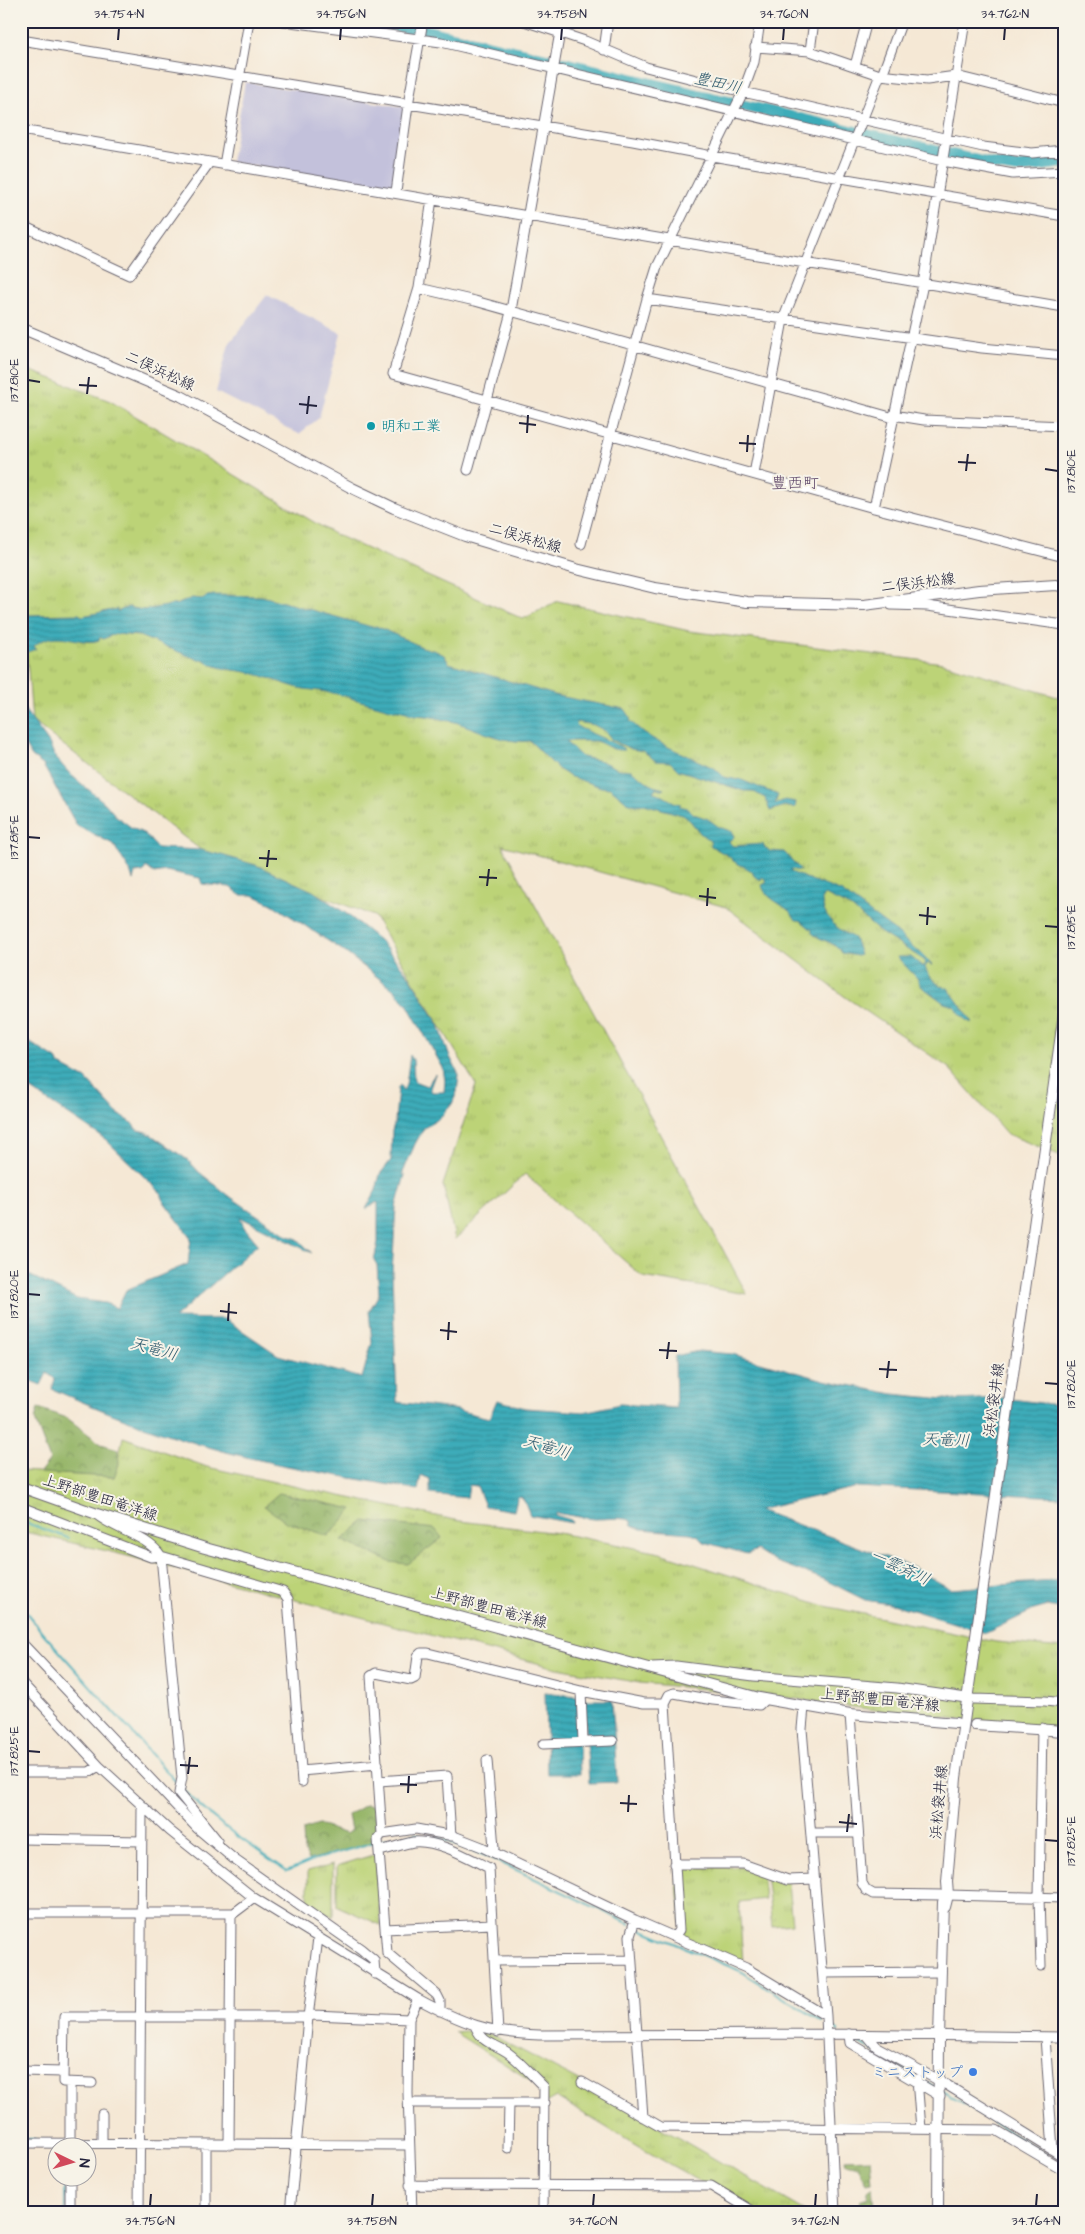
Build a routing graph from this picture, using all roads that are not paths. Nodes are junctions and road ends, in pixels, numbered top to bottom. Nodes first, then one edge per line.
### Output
1 (249, 21) edge
2 (283, 21) edge
3 (524, 21) edge
4 (608, 21) edge
5 (760, 21) edge
6 (814, 21) edge
7 (867, 21) edge
8 (902, 21) edge
9 (965, 21) edge
10 (423, 22) edge
11 (558, 28) edge
12 (421, 38) junction
13 (21, 40) edge
14 (755, 47) junction
15 (604, 50) junction
16 (810, 52) junction
17 (854, 66) junction
18 (553, 69) junction
19 (881, 75) junction
20 (240, 76) junction
21 (956, 76) junction
22 (742, 95) junction
23 (1064, 103) edge
24 (408, 105) junction
25 (734, 110) junction
26 (859, 123) junction
27 (542, 126) junction
28 (21, 130) edge
29 (853, 140) junction
30 (946, 143) junction
31 (1063, 152) edge
32 (712, 156) junction
33 (944, 160) junction
34 (209, 163) junction
35 (224, 165) junction
36 (1064, 172) edge
37 (838, 178) junction
38 (396, 192) junction
39 (938, 195) junction
40 (432, 199) junction
41 (529, 216) junction
42 (1064, 216) edge
43 (21, 225) edge
44 (672, 240) junction
45 (804, 264) junction
46 (923, 284) junction
47 (419, 288) junction
48 (647, 299) junction
49 (1064, 307) edge
50 (511, 312) junction
51 (783, 320) junction
52 (21, 328) edge
53 (912, 337) junction
54 (634, 346) junction
55 (1064, 356) edge
56 (770, 384) junction
57 (486, 400) junction
58 (894, 418) junction
59 (1064, 426) edge
60 (611, 434) junction
61 (468, 470) dead end
62 (754, 474) junction
63 (874, 508) junction
64 (1064, 534) edge
65 (581, 544) dead end
66 (1063, 556) edge
67 (1064, 587) edge
68 (864, 605) junction
69 (1064, 625) edge
70 (1064, 1013) edge
71 (21, 1487) edge
72 (21, 1507) edge
73 (96, 1514) junction
74 (161, 1556) junction
75 (21, 1642) edge
76 (652, 1667) junction
77 (21, 1682) edge
78 (581, 1691) junction
79 (967, 1698) junction
80 (765, 1699) junction
81 (665, 1703) junction
82 (1064, 1703) edge
83 (804, 1707) junction
84 (850, 1714) junction
85 (956, 1723) dead end
86 (975, 1725) dead end
87 (1042, 1728) junction
88 (1064, 1731) edge
89 (613, 1741) dead end
90 (583, 1742) junction
91 (543, 1744) dead end
92 (487, 1760) dead end
93 (378, 1764) junction
94 (99, 1766) junction
95 (301, 1771) junction
96 (21, 1772) edge
97 (379, 1781) junction
98 (302, 1782) dead end
99 (142, 1808) junction
100 (811, 1833) junction
101 (857, 1833) junction
102 (382, 1834) junction
103 (451, 1836) junction
104 (21, 1839) edge
105 (142, 1840) junction
106 (220, 1847) junction
107 (379, 1852) junction
108 (492, 1852) junction
109 (674, 1864) junction
110 (815, 1879) junction
111 (946, 1895) junction
112 (1039, 1897) junction
113 (254, 1898) junction
114 (1064, 1898) edge
115 (231, 1912) junction
116 (21, 1913) edge
117 (140, 1913) junction
118 (635, 1920) junction
119 (492, 1924) junction
120 (385, 1929) junction
121 (674, 1937) junction
122 (318, 1938) junction
123 (631, 1960) junction
124 (494, 1961) junction
125 (1041, 1966) dead end
126 (941, 1972) junction
127 (823, 1973) junction
128 (375, 1974) junction
129 (418, 1999) junction
130 (440, 2011) junction
131 (826, 2016) junction
132 (141, 2017) junction
133 (230, 2017) junction
134 (308, 2017) junction
135 (409, 2019) junction
136 (475, 2026) junction
137 (498, 2032) junction
138 (827, 2034) junction
139 (849, 2034) junction
140 (867, 2035) junction
141 (638, 2036) junction
142 (939, 2037) junction
143 (1045, 2037) junction
144 (1064, 2037) edge
145 (916, 2069) junction
146 (21, 2072) edge
147 (63, 2072) junction
148 (582, 2082) dead end
149 (70, 2083) junction
150 (92, 2083) dead end
151 (917, 2083) junction
152 (940, 2089) junction
153 (408, 2103) junction
154 (509, 2103) junction
155 (545, 2103) junction
156 (102, 2114) dead end
157 (643, 2117) junction
158 (920, 2129) junction
159 (940, 2129) junction
160 (831, 2130) junction
161 (70, 2136) edge
162 (21, 2143) edge
163 (48, 2144) edge
164 (98, 2144) edge
165 (102, 2144) junction
166 (140, 2144) junction
167 (206, 2144) junction
168 (409, 2144) junction
169 (229, 2145) junction
170 (297, 2146) junction
171 (508, 2148) dead end
172 (1053, 2150) junction
173 (1043, 2157) junction
174 (1064, 2157) edge
175 (1064, 2170) edge
176 (410, 2185) junction
177 (70, 2186) edge
178 (544, 2186) junction
179 (70, 2213) edge
180 (139, 2213) edge
181 (206, 2213) edge
182 (290, 2213) edge
183 (412, 2213) edge
184 (543, 2213) edge
185 (756, 2213) edge
186 (835, 2213) edge
187 (938, 2213) edge

1 - 20 street
2 - 12 street
3 - 11 street
4 - 15 street
5 - 14 street
6 - 16 street
7 - 17 street
8 - 19 street
9 - 21 street
10 - 12 street
11 - 15 street
11 - 18 street
12 - 18 street
12 - 24 street
13 - 20 street
14 - 16 street
14 - 22 street
15 - 22 street
16 - 17 street
17 - 19 street
18 - 25 street
18 - 27 street
19 - 21 street
19 - 26 street
20 - 24 street
20 - 35 street
21 - 23 street
21 - 30 street
22 - 25 street
22 - 26 street
24 - 27 street
24 - 38 street
25 - 29 street
25 - 32 street
26 - 29 street
26 - 30 street
27 - 32 street
27 - 41 street
28 - 34 street
29 - 33 street
29 - 37 street
30 - 31 street
30 - 33 street
31 - 36 street
32 - 37 street
32 - 44 street
33 - 36 street
33 - 39 street
34 - 35 street
34 - 43 street
35 - 38 street
37 - 39 street
37 - 45 street
38 - 40 street
39 - 42 street
39 - 46 street
40 - 41 street
40 - 47 street
41 - 44 street
41 - 50 street
44 - 45 street
44 - 48 street
45 - 46 street
45 - 51 street
46 - 49 street
46 - 53 street
47 - 50 street
47 - 57 street
48 - 51 street
48 - 54 street
50 - 54 street
50 - 57 street
51 - 53 street
51 - 56 street
52 - 68 main road, 二俣浜松線
53 - 55 street
53 - 58 street
54 - 56 street
54 - 60 street
56 - 58 street
56 - 62 street
57 - 60 street
57 - 61 street
58 - 59 street
58 - 63 street
60 - 62 street
60 - 65 street
62 - 63 street
63 - 66 street
64 - 66 street
67 - 68 main road, 二俣浜松線
68 - 69 street
70 - 79 main road, 浜松袋井線
71 - 73 main road, 上野部豊田竜洋線
72 - 74 street
73 - 74 street
73 - 76 main road, 上野部豊田竜洋線
74 - 95 street
74 - 106 street
75 - 106 street
76 - 79 street
76 - 80 main road, 上野部豊田竜洋線
77 - 94 street
78 - 81 street
78 - 90 street
78 - 93 street
79 - 82 street
79 - 111 main road, 浜松袋井線
80 - 81 street
80 - 83 main road, 上野部豊田竜洋線
81 - 109 street
83 - 84 main road, 上野部豊田竜洋線
83 - 100 street
84 - 85 main road, 上野部豊田竜洋線
84 - 101 street
86 - 87 main road
87 - 88 main road
87 - 112 street
89 - 90 street
90 - 91 street
92 - 108 street
93 - 95 street
93 - 97 street
94 - 96 street
94 - 99 street
95 - 98 street
97 - 102 street
97 - 103 street
99 - 105 street
99 - 113 street
100 - 101 street
100 - 110 street
101 - 111 street
102 - 103 street
102 - 107 street
103 - 108 street
104 - 105 street
105 - 117 street
106 - 128 street
107 - 119 street
107 - 120 street
108 - 118 street
109 - 110 street
109 - 121 street
110 - 127 street
111 - 112 street
111 - 126 main road, 浜松袋井線
112 - 114 street
112 - 125 street
113 - 115 street
113 - 122 street
115 - 117 street
115 - 133 street
116 - 117 street
117 - 132 street
118 - 121 street
118 - 123 street
119 - 120 street
119 - 124 street
120 - 130 street
121 - 131 street
122 - 128 street
122 - 134 street
123 - 124 street
123 - 141 street
124 - 137 street
126 - 127 street
126 - 142 main road, 浜松袋井線
127 - 131 street
128 - 129 street
129 - 130 street
129 - 135 street
130 - 136 street
131 - 138 street
132 - 133 street
132 - 147 street
132 - 166 street
133 - 134 street
133 - 169 street
134 - 135 street
134 - 170 street
135 - 153 street
136 - 137 street
136 - 155 street
137 - 141 street
138 - 139 street
138 - 141 street
138 - 160 street
139 - 140 street
139 - 151 street
140 - 142 street
140 - 145 street
141 - 157 street
142 - 143 street
142 - 152 main road, 浜松袋井線
143 - 144 street
143 - 172 street
145 - 151 street
145 - 152 street
146 - 147 street
147 - 149 street
148 - 157 street
149 - 150 street
149 - 161 street
151 - 152 street
151 - 158 street
152 - 159 main road, 浜松袋井線
152 - 172 street
153 - 154 street
153 - 168 street
154 - 155 street
154 - 171 street
155 - 178 street
156 - 165 street
157 - 160 street
158 - 159 street
158 - 160 street
159 - 173 street
159 - 187 main road, 浜松袋井線
160 - 186 street
162 - 163 street
164 - 165 street
165 - 166 street
166 - 167 street
166 - 180 street
167 - 169 street
167 - 181 street
168 - 170 street
168 - 176 street
169 - 170 street
170 - 182 street
172 - 173 street
172 - 174 street
173 - 175 street
176 - 178 street
176 - 183 street
177 - 179 street
178 - 184 street
178 - 185 street

